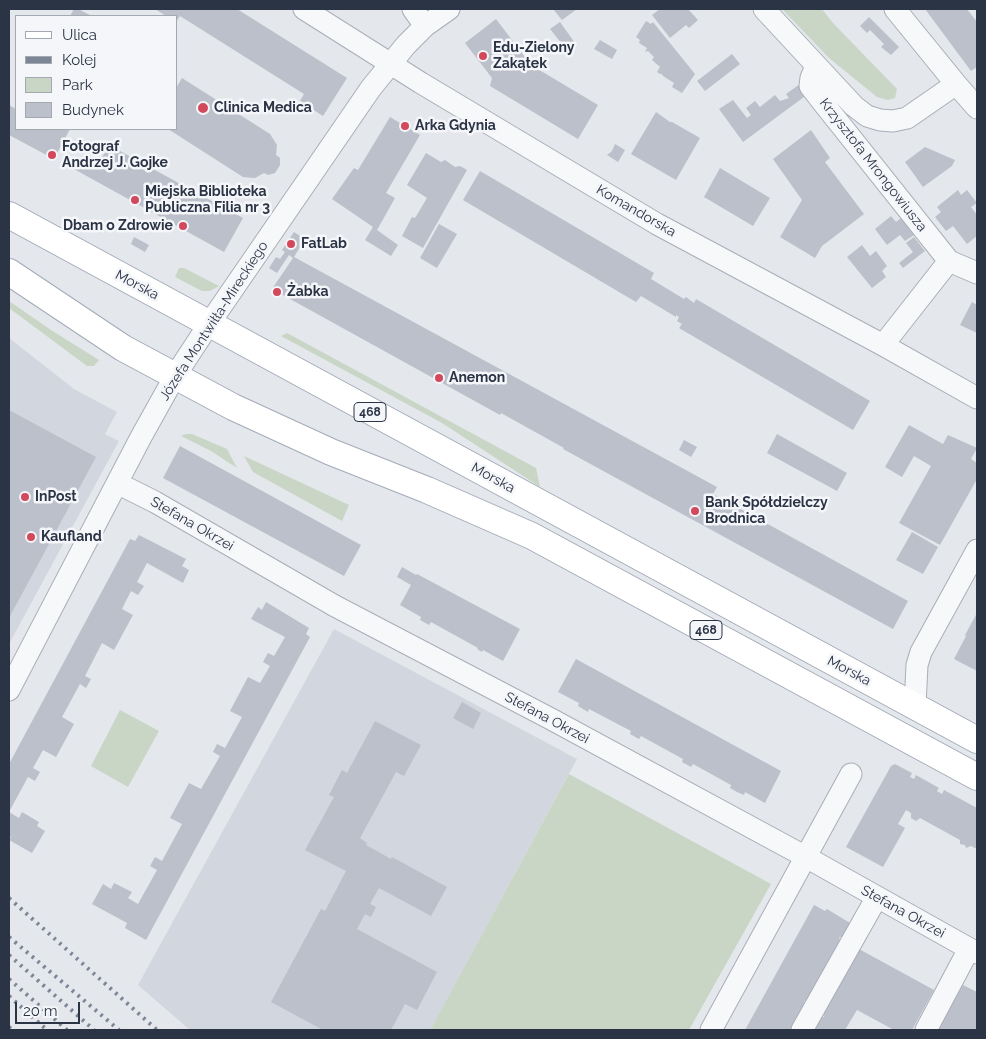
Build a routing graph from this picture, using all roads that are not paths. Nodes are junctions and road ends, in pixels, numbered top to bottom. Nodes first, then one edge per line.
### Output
1 (304, 9) edge
2 (413, 9) edge
3 (449, 9) edge
4 (764, 9) edge
5 (895, 9) edge
6 (425, 26) junction
7 (390, 63) junction
8 (816, 66) junction
9 (956, 84) junction
10 (977, 108) edge
11 (9, 215) edge
12 (949, 261) junction
13 (9, 272) edge
14 (977, 273) edge
15 (209, 324) junction
16 (882, 345) junction
17 (175, 376) junction
18 (977, 398) edge
19 (117, 483) junction
20 (977, 550) edge
21 (9, 690) edge
22 (915, 706) junction
23 (977, 740) edge
24 (851, 774) dead end
25 (977, 777) edge
26 (806, 857) junction
27 (876, 897) junction
28 (973, 951) edge
29 (711, 1030) edge
30 (802, 1030) edge
31 (926, 1030) edge

1 - 7 street, Komandorska
2 - 6 street
3 - 6 street, Józefa Montwiłła-Mireckiego
4 - 8 street, Krzysztofa Mrongowiusza
5 - 9 street
6 - 7 street, Józefa Montwiłła-Mireckiego
7 - 15 street, Józefa Montwiłła-Mireckiego
7 - 16 street, Komandorska
8 - 9 street, Krzysztofa Mrongowiusza
8 - 12 street, Krzysztofa Mrongowiusza
9 - 10 street
11 - 15 main road, Morska / 468
12 - 14 street, Krzysztofa Mrongowiusza
12 - 16 street
13 - 17 main road, 468
15 - 17 street, Józefa Montwiłła-Mireckiego
15 - 22 main road, Morska / 468
16 - 18 street, Komandorska
17 - 19 street, Józefa Montwiłła-Mireckiego
17 - 25 main road, 468
19 - 21 street, Józefa Montwiłła-Mireckiego
19 - 26 street, Stefana Okrzei
20 - 22 street
22 - 23 main road, Morska / 468
24 - 26 street
26 - 27 street, Stefana Okrzei
26 - 29 street
27 - 28 street, Stefana Okrzei
27 - 30 street
28 - 31 street

